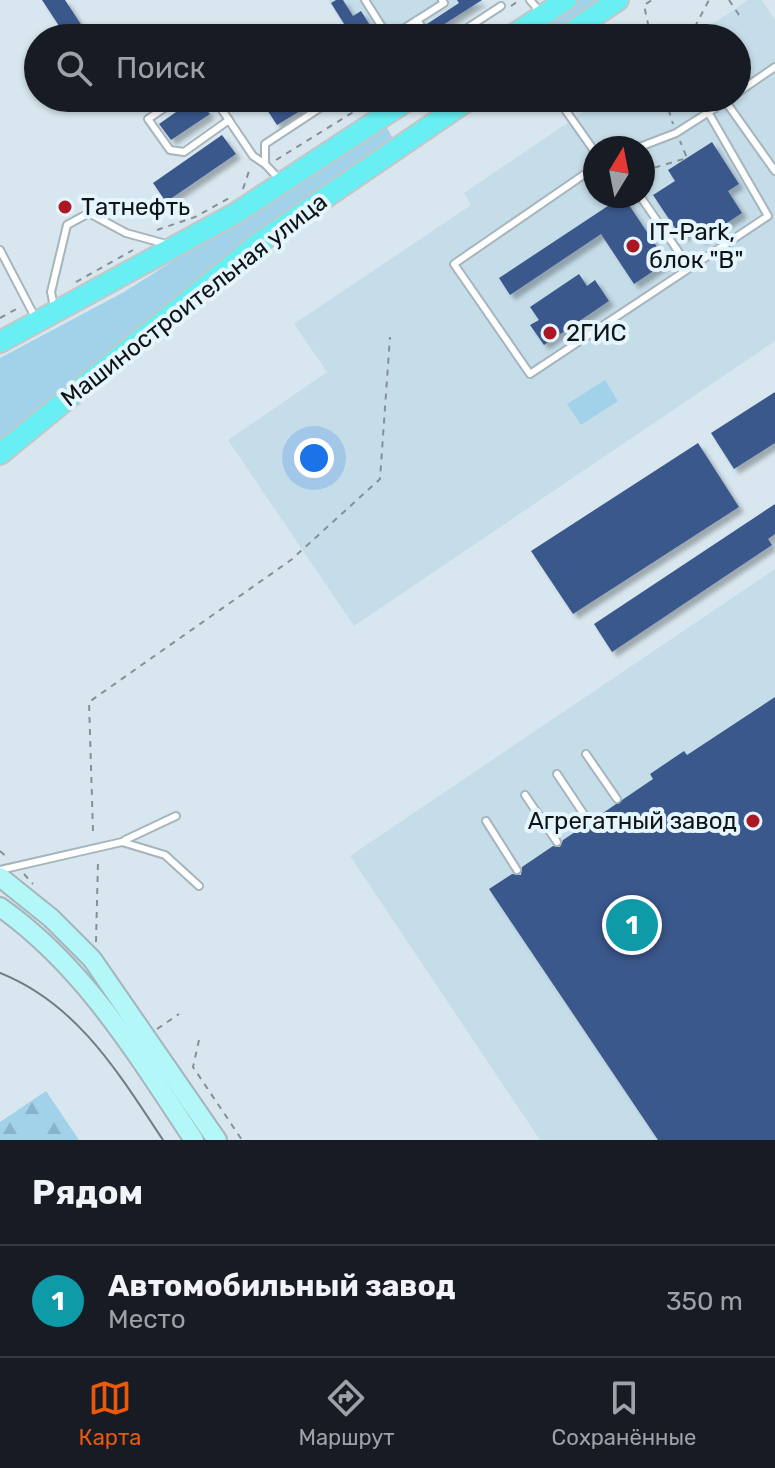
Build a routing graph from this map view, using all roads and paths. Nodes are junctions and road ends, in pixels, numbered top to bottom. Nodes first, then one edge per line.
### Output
1 (365, 0) edge
2 (442, 0) edge
3 (566, 0) edge
4 (618, 0) edge
5 (652, 0) edge
6 (709, 0) edge
7 (729, 0) edge
8 (501, 6) dead end
9 (537, 8) edge
10 (739, 15) dead end
11 (417, 20) junction
12 (380, 24) edge
13 (411, 24) edge
14 (420, 24) edge
15 (473, 24) edge
16 (522, 24) edge
17 (583, 24) edge
18 (648, 24) edge
19 (696, 24) edge
20 (775, 67) edge
21 (751, 83) edge
22 (158, 112) edge
23 (224, 112) edge
24 (314, 112) edge
25 (353, 112) edge
26 (391, 112) edge
27 (399, 112) edge
28 (449, 112) edge
29 (567, 112) edge
30 (708, 112) joint
31 (736, 112) edge
32 (229, 120) junction
33 (420, 131) junction
34 (584, 136) edge
35 (655, 141) edge
36 (687, 158) dead end
37 (276, 160) dead end
38 (265, 164) junction
39 (655, 167) edge
40 (249, 171) dead end
41 (775, 171) edge
42 (583, 175) edge
43 (283, 182) junction
44 (648, 208) edge
45 (772, 218) edge
46 (157, 230) dead end
47 (143, 247) dead end
48 (177, 247) junction
49 (0, 250) edge
50 (689, 267) junction
51 (74, 283) dead end
52 (21, 306) dead end
53 (0, 318) edge
54 (46, 318) junction
55 (390, 337) dead end
56 (0, 342) edge
57 (0, 454) edge
58 (586, 754) dead end
59 (557, 774) dead end
60 (525, 795) dead end
61 (617, 799) dead end
62 (176, 816) dead end
63 (486, 821) dead end
64 (589, 822) dead end
65 (93, 831) dead end
66 (122, 842) junction
67 (557, 842) dead end
68 (98, 861) dead end
69 (0, 870) edge
70 (517, 870) dead end
71 (0, 877) edge
72 (199, 886) dead end
73 (0, 907) edge
74 (96, 948) dead end
75 (179, 1014) dead end
76 (150, 1034) junction
77 (199, 1040) dead end
78 (194, 1140) edge
79 (217, 1140) edge
80 (242, 1140) edge

1 - 12 lane
2 - 11 lane
3 - 9 main road
4 - 17 main road
5 - 18 path
6 - 19 path
7 - 10 path
8 - 15 lane
9 - 16 main road
11 - 13 lane
11 - 14 lane
20 - 21 lane
22 - 32 lane
23 - 32 lane
24 - 38 lane
25 - 37 path
26 - 43 main road, Машиностроительная улица
27 - 33 main road
28 - 33 main road, Машиностроительная улица
29 - 34 lane
30 - 35 lane
30 - 45 lane
31 - 41 lane
32 - 38 lane
33 - 57 main road, Машиностроительная улица
36 - 39 path
38 - 43 lane
40 - 46 path
42 - 50 lane
43 - 48 main road, Машиностроительная улица
44 - 50 lane
45 - 50 lane
47 - 51 path
48 - 54 main road, Машиностроительная улица
48 - 54 lane
49 - 54 lane
52 - 53 path
54 - 56 main road, Машиностроительная улица
55 - 65 path
58 - 61 lane
59 - 64 lane
60 - 67 lane
62 - 66 lane
63 - 70 lane
66 - 69 lane
66 - 72 lane
68 - 74 path
71 - 76 street
73 - 78 street
75 - 76 path
76 - 79 street
77 - 80 path

